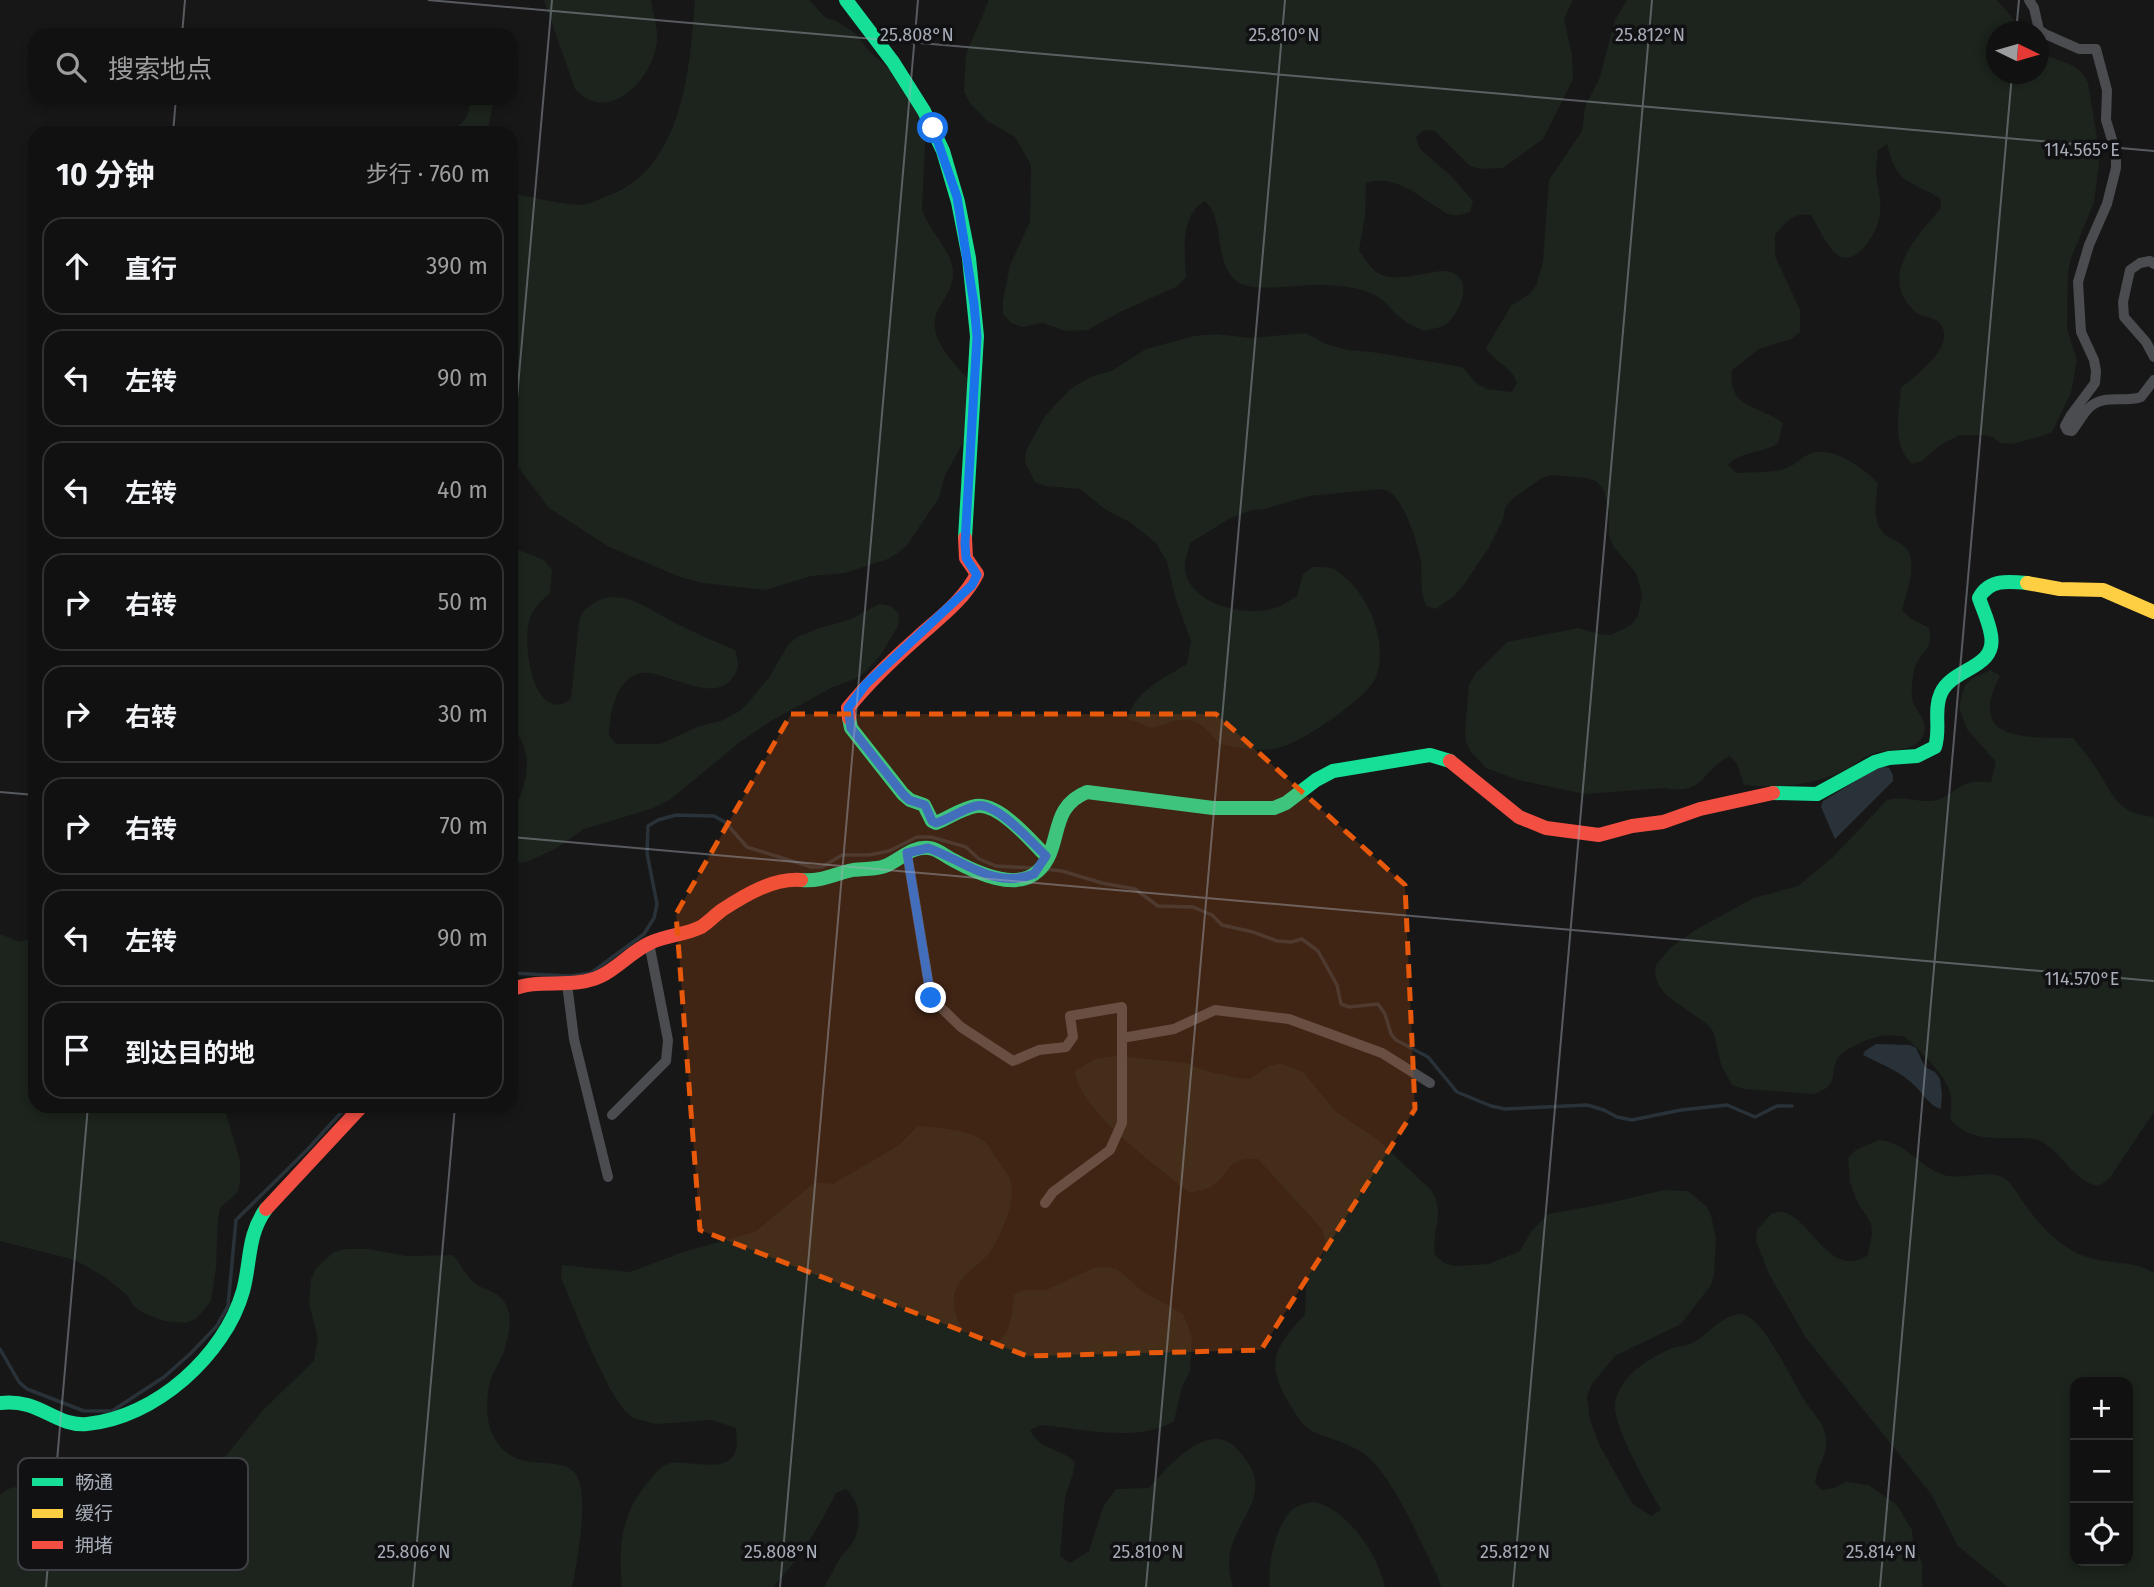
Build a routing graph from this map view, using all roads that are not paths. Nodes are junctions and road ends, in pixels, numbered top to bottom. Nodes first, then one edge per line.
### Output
1 (846, 0) edge
2 (2029, 0) edge
3 (2154, 264) edge
4 (2154, 357) edge
5 (2154, 380) edge
6 (2154, 612) edge
7 (907, 853) junction
8 (1045, 858) junction
9 (649, 943) junction
10 (567, 984) junction
11 (518, 987) edge
12 (1122, 1038) junction
13 (1430, 1083) dead end
14 (355, 1113) edge
15 (612, 1115) dead end
16 (608, 1177) dead end
17 (1045, 1203) dead end
18 (0, 1403) edge

1 - 8 street
2 - 5 street
3 - 4 street
6 - 8 street
7 - 8 street
7 - 9 street
7 - 12 street
9 - 10 street
9 - 15 street
10 - 11 street
10 - 16 street
12 - 13 street
12 - 17 street
14 - 18 street

